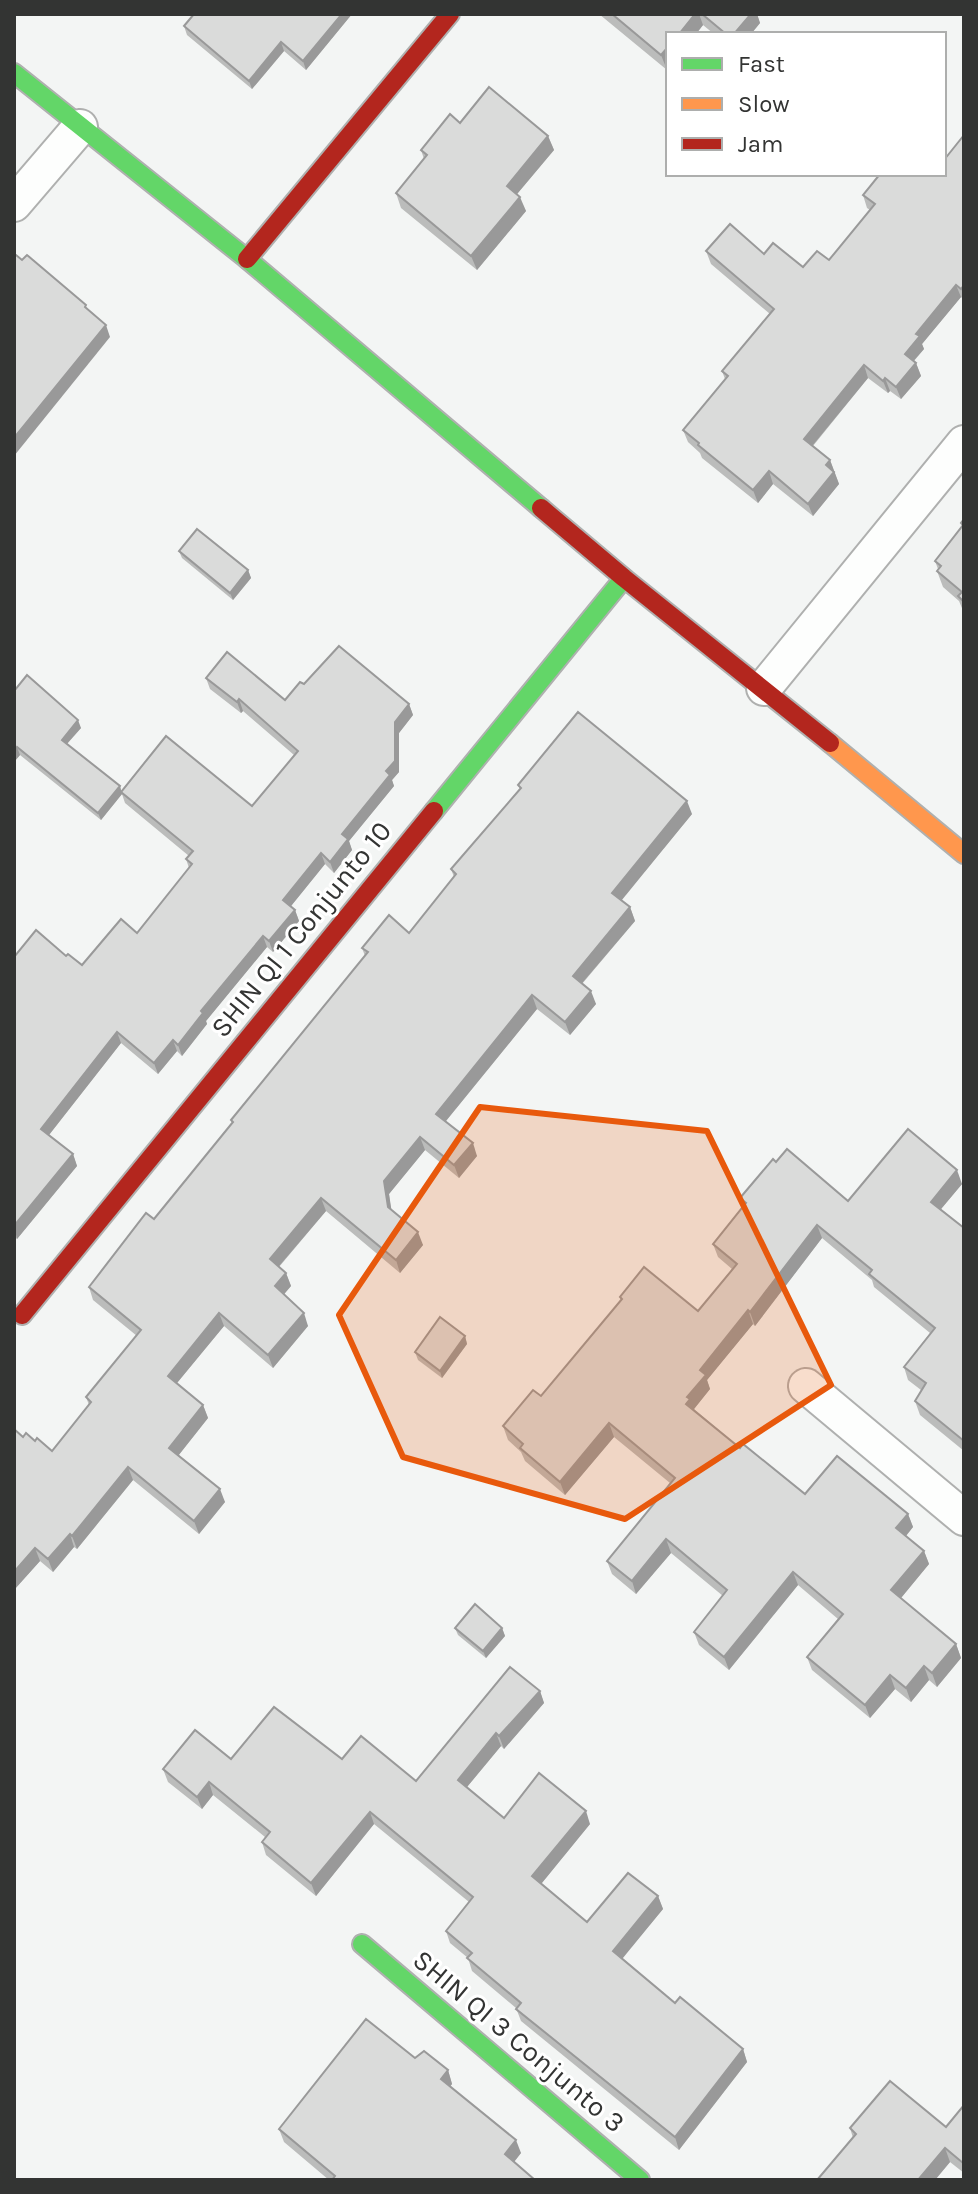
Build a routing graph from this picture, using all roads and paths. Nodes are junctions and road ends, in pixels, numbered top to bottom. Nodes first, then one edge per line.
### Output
1 (450, 14) edge
2 (14, 73) edge
3 (80, 127) junction
4 (14, 204) edge
5 (247, 259) junction
6 (964, 443) edge
7 (624, 578) junction
8 (764, 688) junction
9 (964, 854) edge
10 (22, 1315) dead end
11 (806, 1386) dead end
12 (964, 1518) edge
13 (362, 1944) dead end
14 (640, 2180) edge

1 - 5 street
2 - 3 street
3 - 4 street
3 - 5 street
5 - 7 street
6 - 8 street
7 - 8 street
7 - 10 street, SHIN QI 1 Conjunto 10
8 - 9 street
11 - 12 street
13 - 14 street, SHIN QI 3 Conjunto 3

